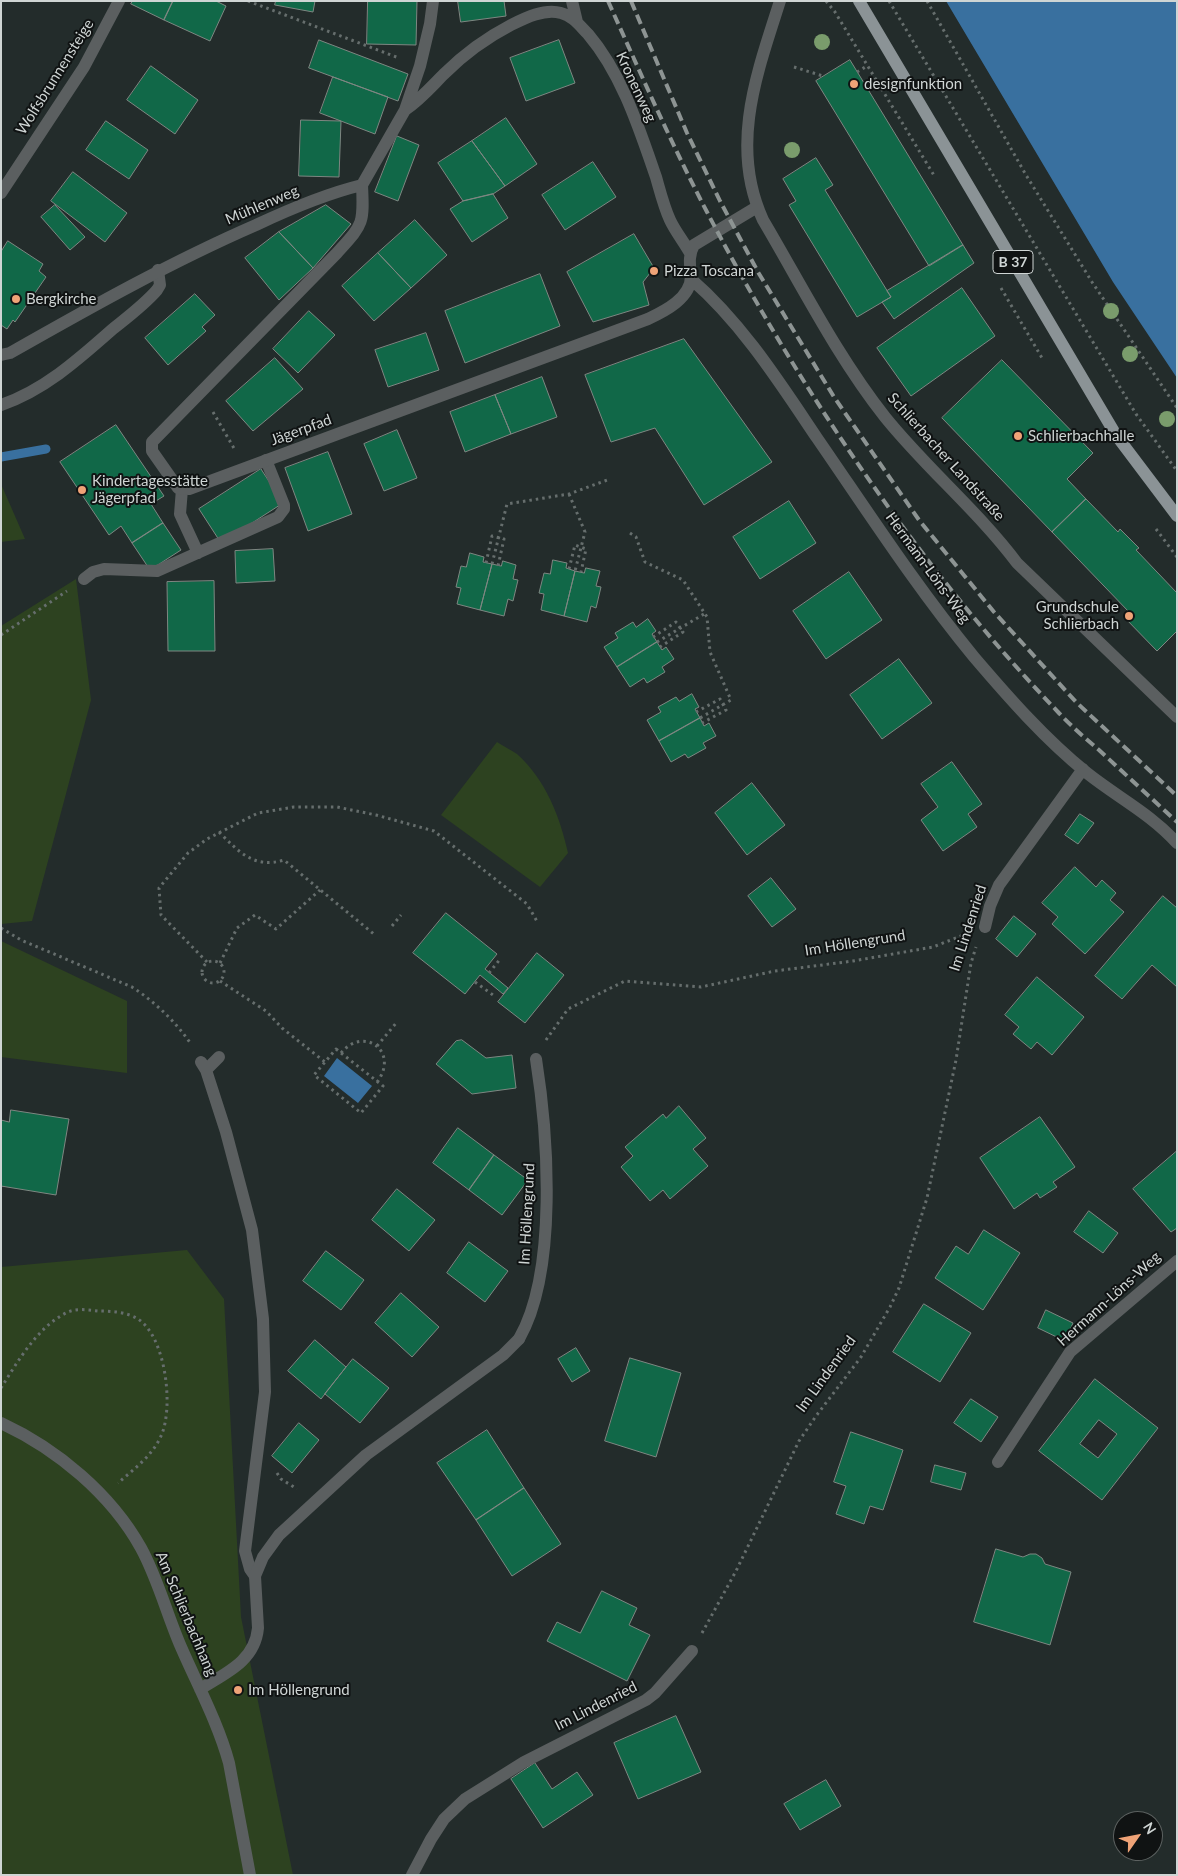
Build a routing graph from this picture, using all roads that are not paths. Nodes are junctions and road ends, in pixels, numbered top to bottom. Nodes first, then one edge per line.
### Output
1 (118, 1) edge
2 (433, 1) edge
3 (572, 1) edge
4 (780, 1) edge
5 (859, 1) edge
6 (577, 22) junction
7 (410, 107) junction
8 (362, 185) junction
9 (1, 193) edge
10 (757, 206) junction
11 (690, 252) junction
12 (158, 270) junction
13 (691, 279) junction
14 (1, 356) edge
15 (1, 405) edge
16 (266, 460) junction
17 (182, 489) junction
18 (1177, 516) edge
19 (198, 553) junction
20 (84, 579) road end
21 (1177, 717) edge
22 (1083, 769) junction
23 (1177, 843) edge
24 (985, 927) road end
25 (219, 1056) dead end
26 (536, 1059) dead end
27 (1177, 1261) edge
28 (1, 1423) edge
29 (998, 1462) dead end
30 (255, 1576) junction
31 (692, 1651) road end
32 (200, 1689) junction
33 (250, 1875) edge
34 (412, 1875) edge

1 - 9 street, Wolfsbrunnensteige
2 - 7 street
3 - 6 street
4 - 10 street, Schlierbacher Landstraße
5 - 18 main road, B 37
6 - 7 street, Kronenweg
6 - 11 street, Kronenweg
7 - 8 street
8 - 12 street, Mühlenweg
8 - 17 street
10 - 11 street
10 - 21 street, Schlierbacher Landstraße
11 - 13 street
12 - 14 street, Mühlenweg
12 - 15 street
13 - 16 street, Jägerpfad
13 - 22 street, Hermann-Löns-Weg
16 - 17 street, Jägerpfad
16 - 19 street
17 - 19 street
19 - 20 street
22 - 23 street, Hermann-Löns-Weg
22 - 24 street, Im Lindenried
25 - 30 street, Im Höllengrund
26 - 30 street, Im Höllengrund
27 - 29 street, Hermann-Löns-Weg
28 - 32 street, Am Schlierbachhang
30 - 32 street, Im Höllengrund
31 - 34 street, Im Lindenried
32 - 33 street, Am Schlierbachhang

